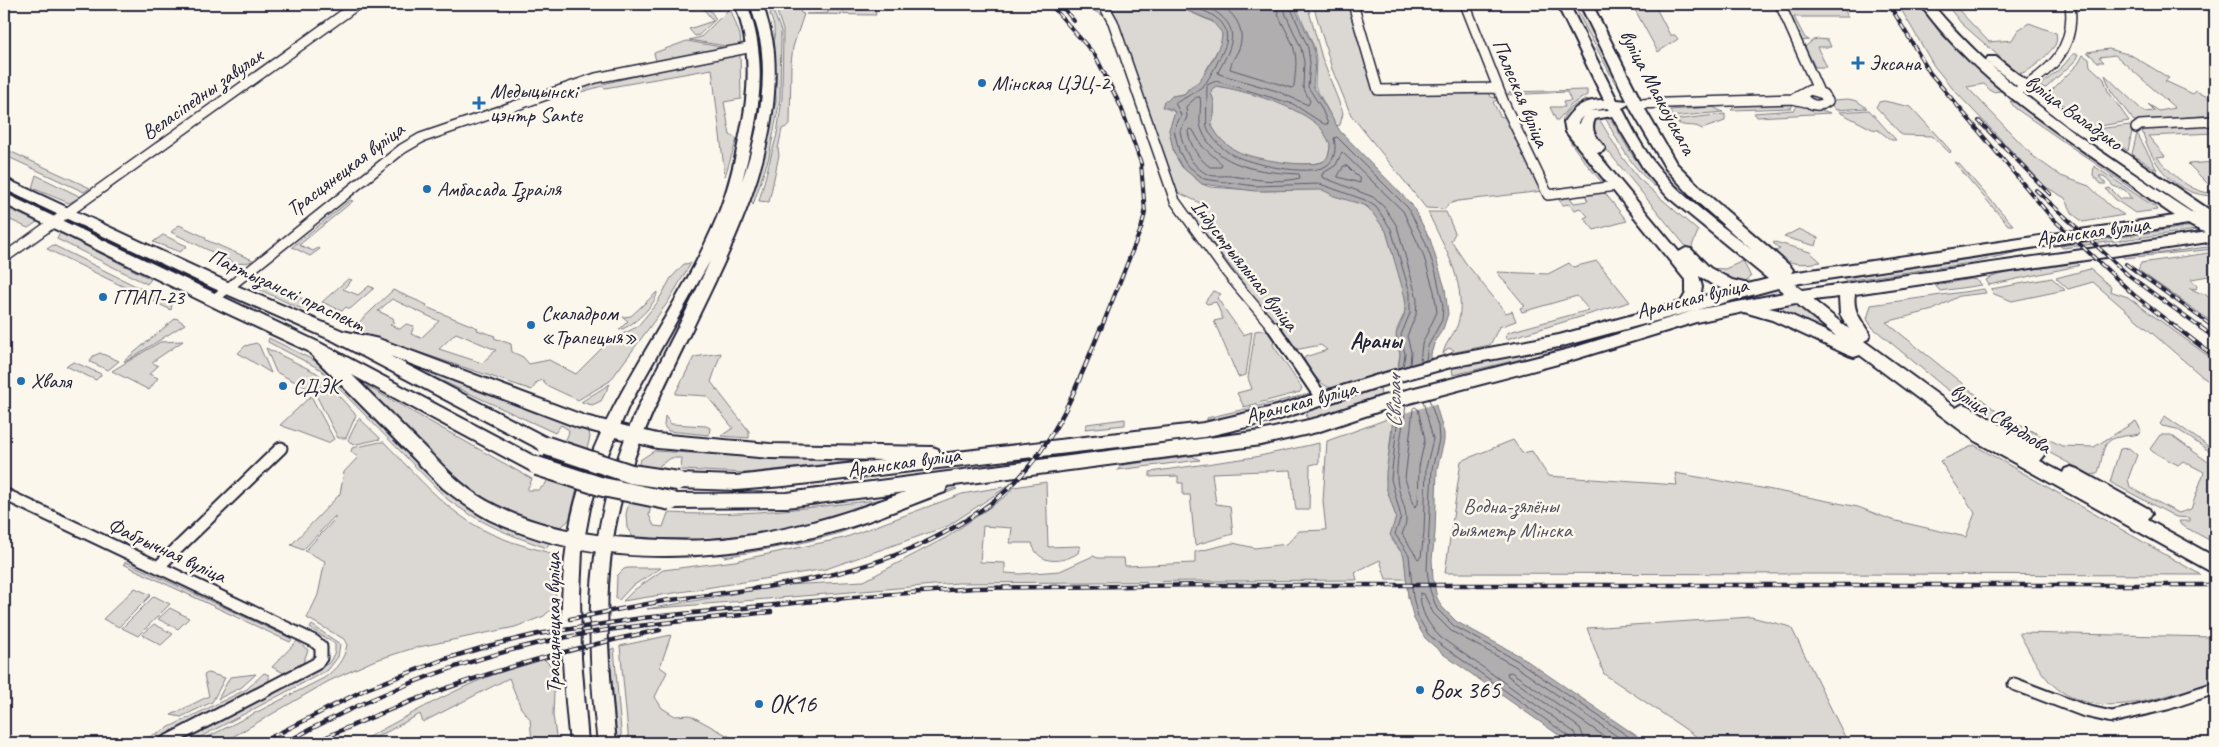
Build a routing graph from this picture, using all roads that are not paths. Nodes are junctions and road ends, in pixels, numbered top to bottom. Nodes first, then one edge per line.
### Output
1 (358, 4) edge
2 (741, 4) edge
3 (757, 4) edge
4 (1103, 4) edge
5 (1353, 4) edge
6 (1465, 4) edge
7 (1563, 4) edge
8 (1586, 4) edge
9 (1780, 4) edge
10 (1926, 4) edge
11 (1937, 4) edge
12 (2070, 4) edge
13 (768, 45) junction
14 (753, 46) junction
15 (1498, 88) junction
16 (1815, 89) junction
17 (2019, 91) junction
18 (1800, 99) junction
19 (1613, 104) junction
20 (1636, 104) junction
21 (2215, 121) edge
22 (1622, 122) junction
23 (2136, 128) dead end
24 (4, 183) edge
25 (1616, 186) junction
26 (4, 198) edge
27 (60, 217) junction
28 (2213, 218) edge
29 (2191, 219) junction
30 (2215, 231) edge
31 (2215, 236) edge
32 (2035, 243) junction
33 (4, 258) edge
34 (2049, 260) junction
35 (708, 262) junction
36 (1787, 279) junction
37 (228, 288) junction
38 (1748, 290) junction
39 (1848, 290) junction
40 (1806, 295) junction
41 (213, 300) junction
42 (1687, 306) junction
43 (1728, 309) junction
44 (1862, 335) junction
45 (340, 338) junction
46 (314, 347) junction
47 (1893, 373) junction
48 (1322, 399) junction
49 (609, 429) junction
50 (634, 436) junction
51 (547, 446) joint
52 (281, 448) dead end
53 (996, 456) junction
54 (537, 466) joint
55 (969, 476) junction
56 (5, 496) edge
57 (576, 541) junction
58 (605, 544) junction
59 (2215, 554) edge
60 (2215, 566) edge
61 (158, 567) junction
62 (2014, 684) dead end
63 (2215, 688) edge
64 (164, 743) edge
65 (579, 743) edge
66 (607, 743) edge

1 - 27 street, Веласіпедны завулак
2 - 14 main road, Трасцянецкая вуліца
3 - 13 main road, Трасцянецкая вуліца
4 - 48 street, Індустрыяльная вуліца
5 - 15 street
6 - 15 street, Палеская вуліца
7 - 19 main road, вуліца Маякоўскага
8 - 20 main road, вуліца Маякоўскага
9 - 16 street
10 - 17 main road, вуліца Валадзько
11 - 17 main road, вуліца Валадзько
12 - 17 street
13 - 14 main road
13 - 35 main road, Трасцянецкая вуліца
14 - 35 main road, Трасцянецкая вуліца
14 - 37 street, Трасцянецкая вуліца
15 - 25 street, Палеская вуліца
16 - 18 street
16 - 18 street
17 - 28 main road, вуліца Валадзько
17 - 29 main road, вуліца Валадзько
18 - 20 street
19 - 20 main road
19 - 22 main road, вуліца Маякоўскага
19 - 25 main road
20 - 36 main road, вуліца Маякоўскага
21 - 23 street
22 - 36 main road, вуліца Маякоўскага
22 - 38 main road
24 - 27 main road, Партызанскі праспект
25 - 42 main road
26 - 27 main road, Партызанскі праспект
27 - 33 street, Веласіпедны завулак
27 - 37 main road, Партызанскі праспект
27 - 41 main road, Партызанскі праспект
28 - 29 main road, Аранская вуліца
29 - 30 main road, вуліца Валадзько
29 - 32 main road, Аранская вуліца
31 - 34 main road, Аранская вуліца
32 - 34 main road
32 - 36 main road, Аранская вуліца
34 - 39 main road, Аранская вуліца
35 - 49 main road, Трасцянецкая вуліца
35 - 50 main road, Трасцянецкая вуліца
36 - 38 main road, Аранская вуліца
36 - 40 main road, вуліца Свярдлова
37 - 41 street, Трасцянецкая вуліца
37 - 45 main road, Партызанскі праспект
38 - 42 main road, Аранская вуліца
39 - 40 main road, Аранская вуліца
39 - 44 main road
40 - 43 main road, Аранская вуліца
40 - 44 main road, вуліца Свярдлова
40 - 47 main road, вуліца Свярдлова
41 - 46 main road, Партызанскі праспект
42 - 48 main road, Аранская вуліца
43 - 47 main road
43 - 55 main road, Аранская вуліца
44 - 59 main road, вуліца Свярдлова
45 - 49 main road
45 - 51 main road, Партызанскі праспект
46 - 54 main road, Партызанскі праспект
46 - 57 main road
47 - 60 main road, вуліца Свярдлова
48 - 53 main road, Аранская вуліца
49 - 50 main road
49 - 57 main road, Трасцянецкая вуліца
50 - 53 main road
50 - 58 main road, Трасцянецкая вуліца
51 - 53 main road, Аранская вуліца, bridge
52 - 61 street
54 - 55 main road, Аранская вуліца, bridge
55 - 58 main road
56 - 61 street, Фабрычная вуліца
57 - 58 main road
57 - 65 main road, Трасцянецкая вуліца
58 - 66 main road, Трасцянецкая вуліца
61 - 64 street, Фабрычная вуліца
62 - 63 street

